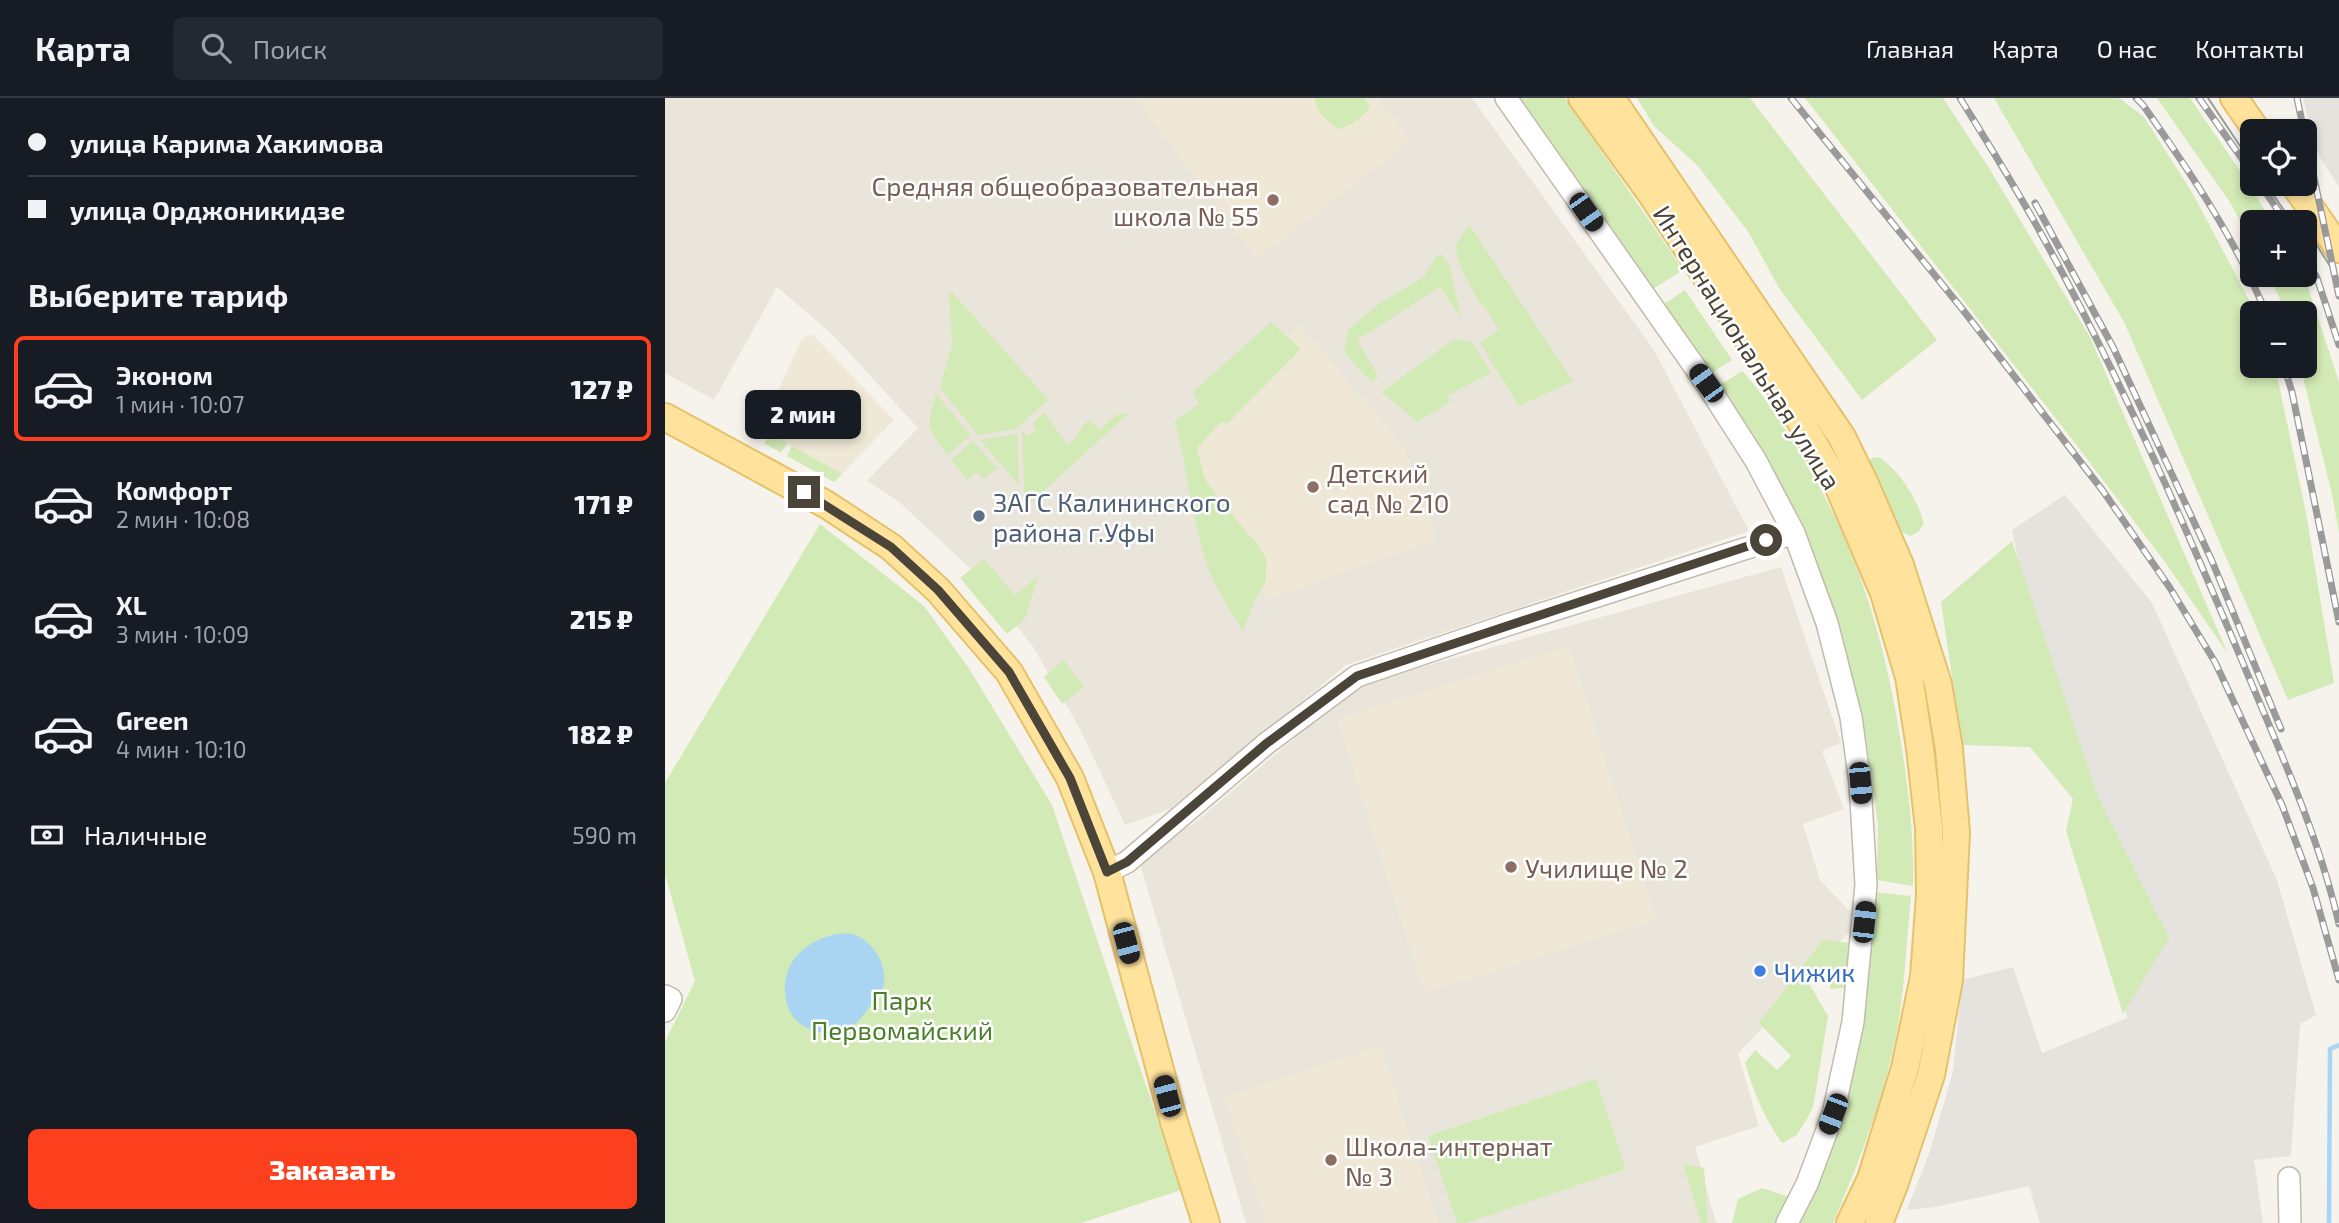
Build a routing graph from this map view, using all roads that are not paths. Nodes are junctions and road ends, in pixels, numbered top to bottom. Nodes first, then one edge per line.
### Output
1 (1506, 98) edge
2 (1582, 98) edge
3 (1611, 98) edge
4 (2234, 98) edge
5 (2249, 119) edge
6 (2302, 196) edge
7 (2339, 249) edge
8 (665, 416) edge
9 (1794, 533) junction
10 (1107, 872) junction
11 (665, 996) edge
12 (665, 1011) edge
13 (2289, 1178) dead end
14 (1206, 1223) edge
15 (1787, 1223) edge
16 (1850, 1223) edge
17 (1879, 1223) edge
18 (2290, 1223) edge

1 - 9 street
2 - 16 main road, Интернациональная улица
3 - 17 main road, Интернациональная улица
4 - 5 main road
6 - 7 main road
8 - 10 main road
9 - 10 street
9 - 15 street
10 - 14 main road
11 - 12 street
13 - 18 street

